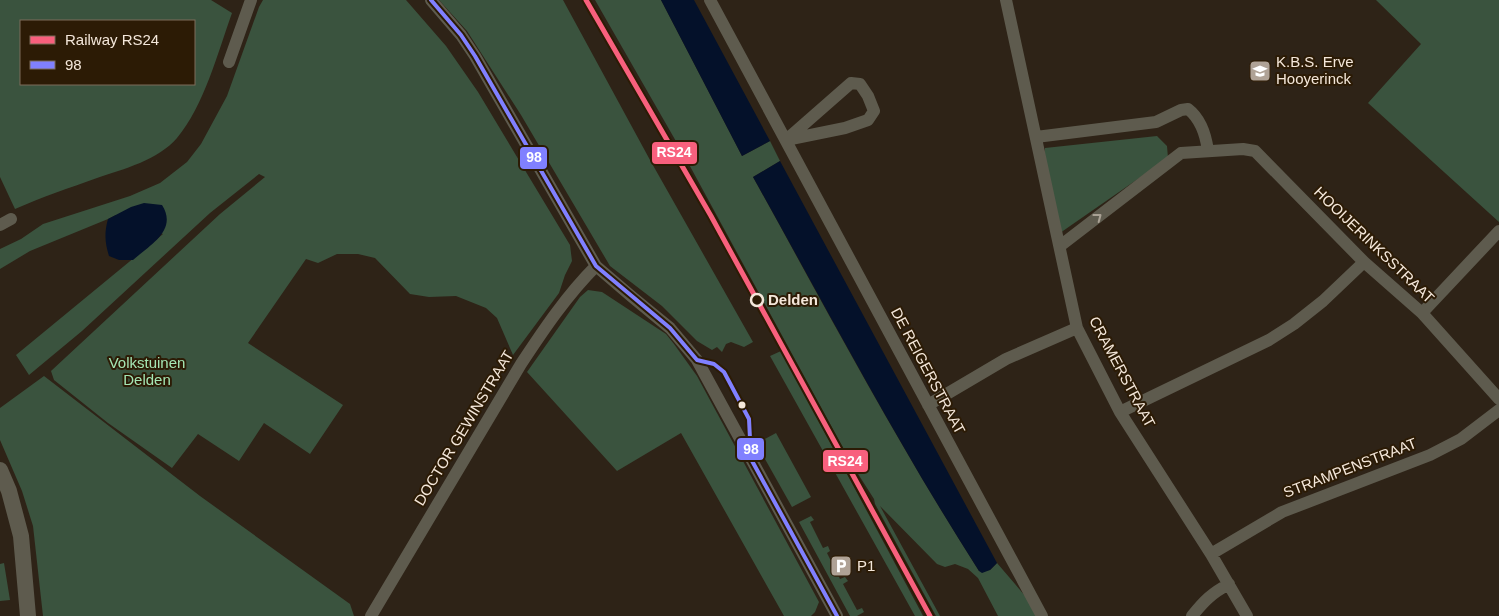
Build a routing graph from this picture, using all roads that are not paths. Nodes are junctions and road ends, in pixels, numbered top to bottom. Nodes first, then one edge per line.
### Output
1 (251, 0) edge
2 (431, 0) edge
3 (710, 0) edge
4 (1006, 0) edge
5 (229, 62) dead end
6 (1036, 137) junction
7 (786, 140) junction
8 (1208, 151) junction
9 (1499, 231) edge
10 (1060, 246) junction
11 (1364, 262) junction
12 (596, 266) junction
13 (1422, 313) junction
14 (1077, 328) junction
15 (1499, 399) edge
16 (928, 404) junction
17 (1499, 410) edge
18 (1120, 412) junction
19 (0, 470) edge
20 (1211, 554) junction
21 (1229, 584) junction
22 (28, 616) edge
23 (370, 616) edge
24 (837, 616) edge
25 (1042, 616) edge
26 (1192, 616) edge
27 (1247, 616) edge

1 - 5 street
2 - 12 street
3 - 7 street, DE REIGERSTRAAT
4 - 6 street, CRAMERSTRAAT
6 - 8 street
6 - 10 street, CRAMERSTRAAT
7 - 7 street
7 - 16 street, DE REIGERSTRAAT
10 -> 8 street, HOOIJERINKSSTRAAT
8 - 11 street, HOOIJERINKSSTRAAT
9 - 13 street
10 - 14 street, CRAMERSTRAAT
11 - 13 street, HOOIJERINKSSTRAAT
11 - 18 street
12 - 23 street, DOCTOR GEWINSTRAAT
12 - 24 street
13 - 15 street, HOOIJERINKSSTRAAT
14 - 16 street
14 - 18 street, CRAMERSTRAAT
16 - 25 street, DE REIGERSTRAAT
17 - 20 street, STRAMPENSTRAAT
18 - 20 street, CRAMERSTRAAT
19 - 22 street
20 - 21 street, CRAMERSTRAAT
21 - 26 street
21 - 27 street, CRAMERSTRAAT

